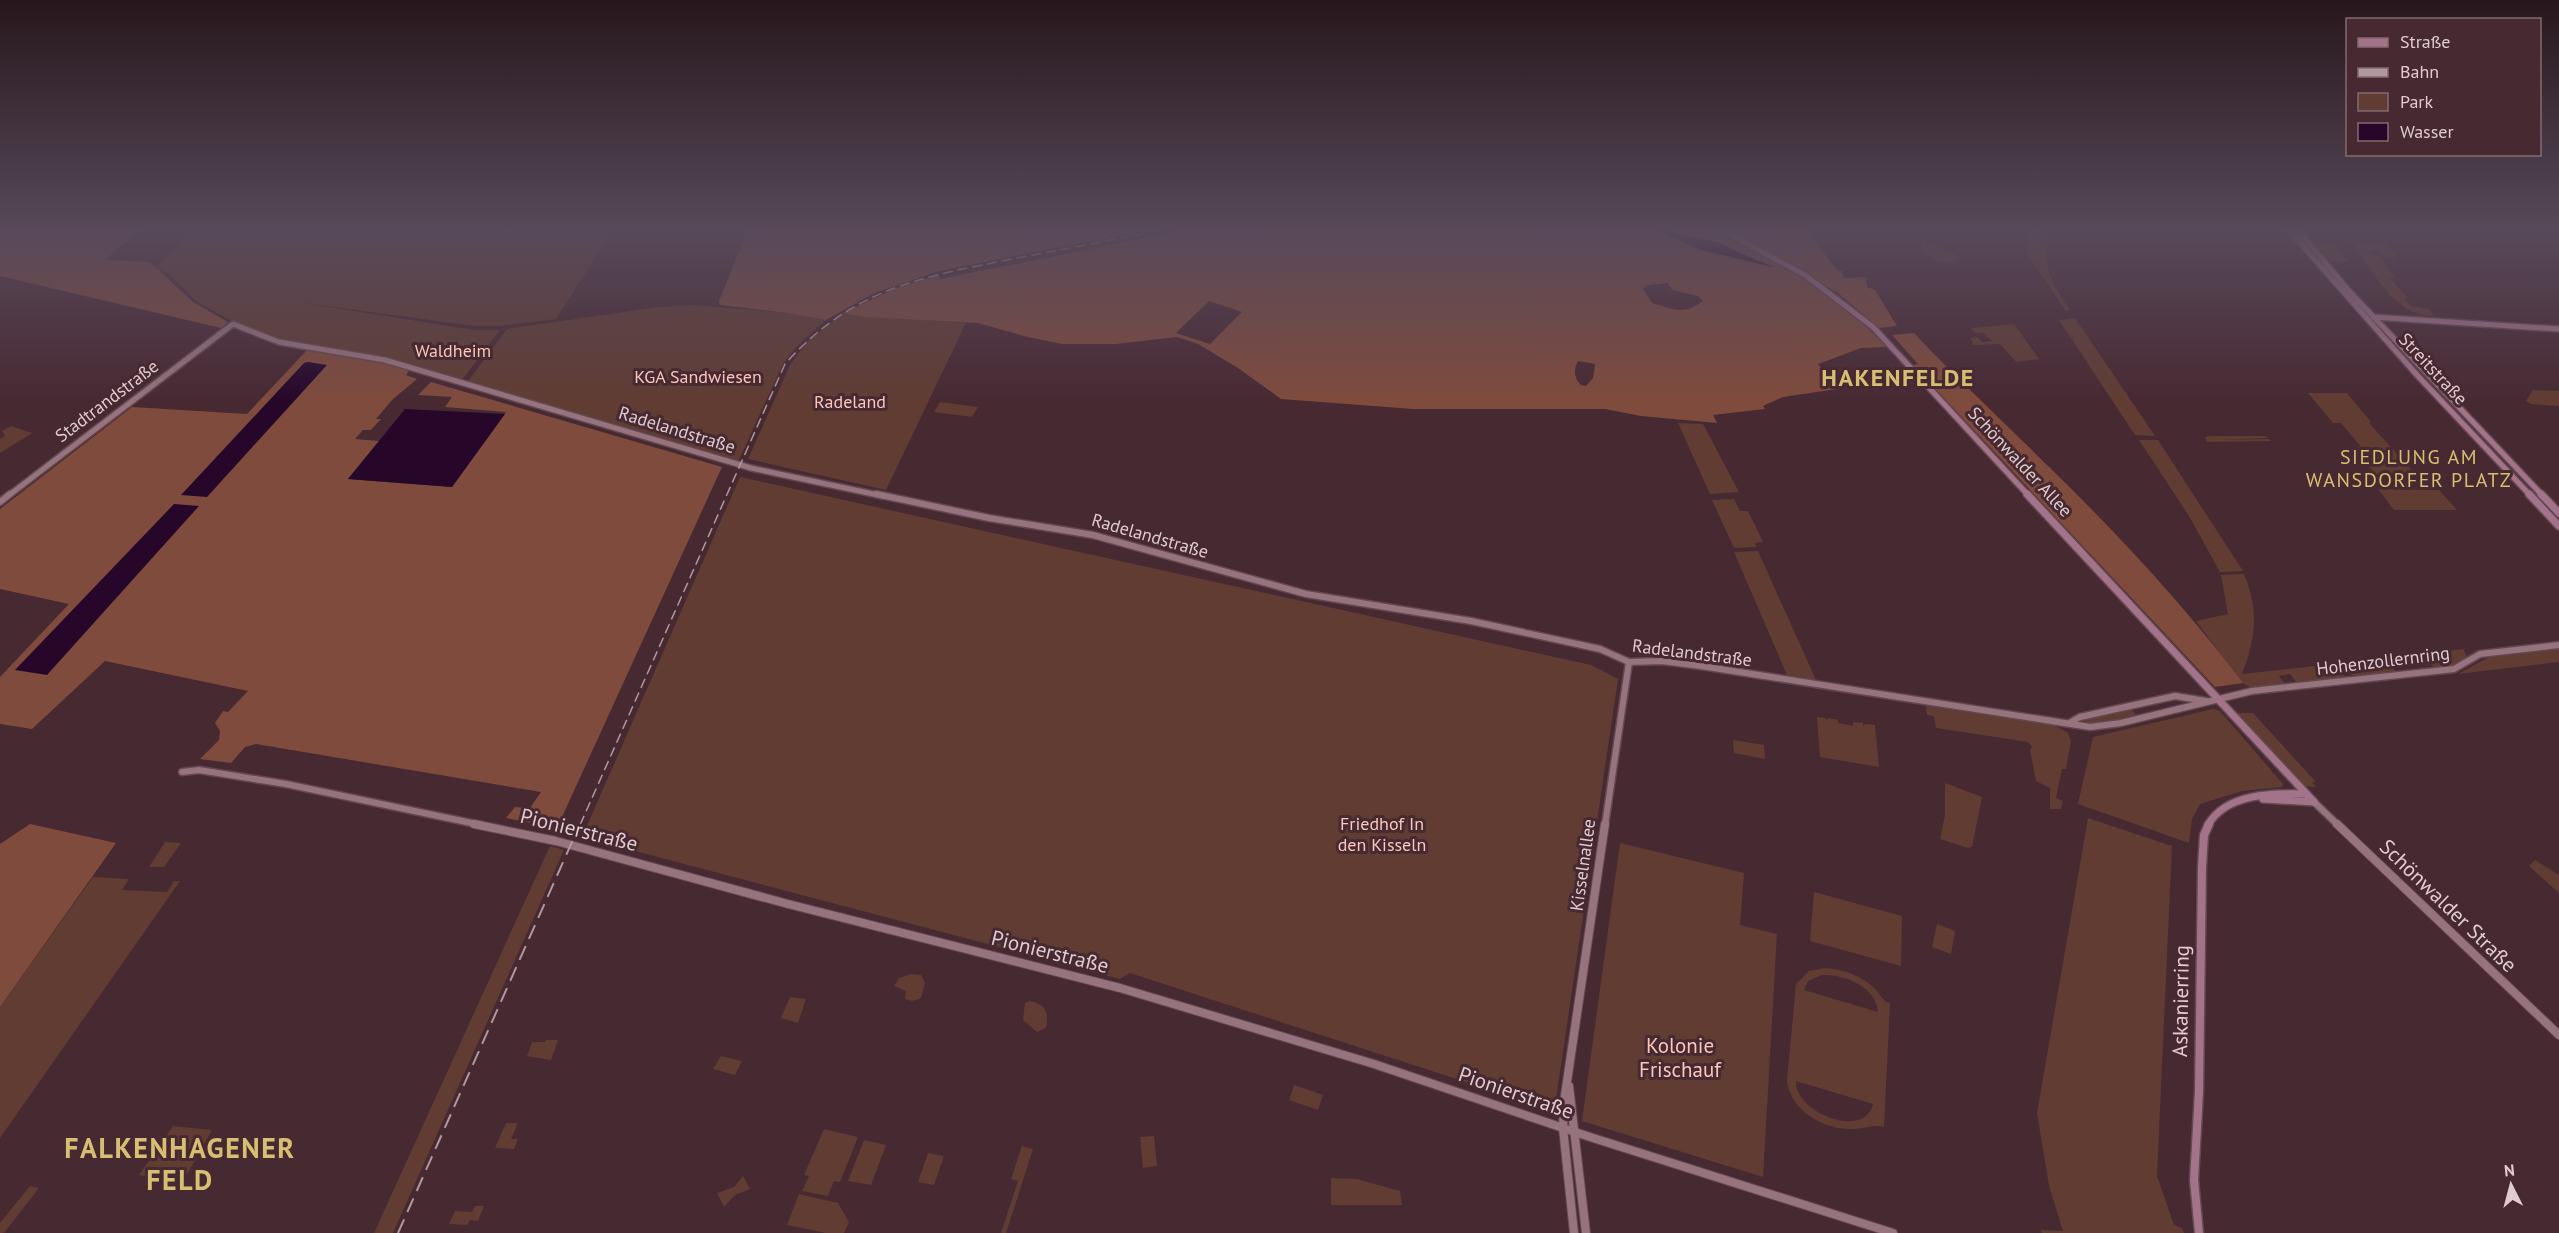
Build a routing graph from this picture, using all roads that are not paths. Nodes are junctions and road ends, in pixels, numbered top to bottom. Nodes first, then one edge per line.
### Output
1 (1820, 287) edge
2 (2341, 287) edge
3 (2344, 287) edge
4 (2371, 319) junction
5 (233, 324) joint
6 (2559, 329) edge
7 (0, 502) edge
8 (2559, 513) edge
9 (2559, 526) edge
10 (2559, 645) edge
11 (1629, 662) junction
12 (2218, 699) junction
13 (2207, 701) junction
14 (2070, 722) junction
15 (182, 772) dead end
16 (2306, 794) junction
17 (2254, 799) junction
18 (2314, 802) junction
19 (2559, 1035) edge
20 (1568, 1074) junction
21 (1563, 1128) junction
22 (1574, 1132) junction
23 (1574, 1233) edge
24 (1586, 1233) edge
25 (1893, 1233) edge
26 (2199, 1233) edge

1 - 12 main road, Schönwalder Allee
2 - 4 main road, Streitstraße
3 - 4 main road, Streitstraße
4 - 6 main road
4 - 8 main road, Streitstraße
4 - 9 main road, Streitstraße
5 - 7 street, Stadtrandstraße
5 - 11 street, Radelandstraße
10 - 12 street, Hohenzollernring
11 - 14 street, Radelandstraße
11 - 20 street, Kisselnallee
12 - 13 street, Hohenzollernring
12 - 16 main road, Schönwalder Allee
13 - 14 street, Hohenzollernring
13 - 14 street, Hohenzollernring
15 - 21 street, Pionierstraße
16 - 17 main road, Askanierring
16 - 18 main road, Schönwalder Allee
17 - 18 main road, Askanierring
17 - 26 main road, Askanierring
18 - 19 street, Schönwalder Straße
20 - 21 street, Kisselnallee
20 - 22 street, Kisselnallee
21 - 22 street, Pionierstraße
21 - 23 street, Kisselnallee
22 - 24 street, Kisselnallee
22 - 25 street, Pionierstraße

